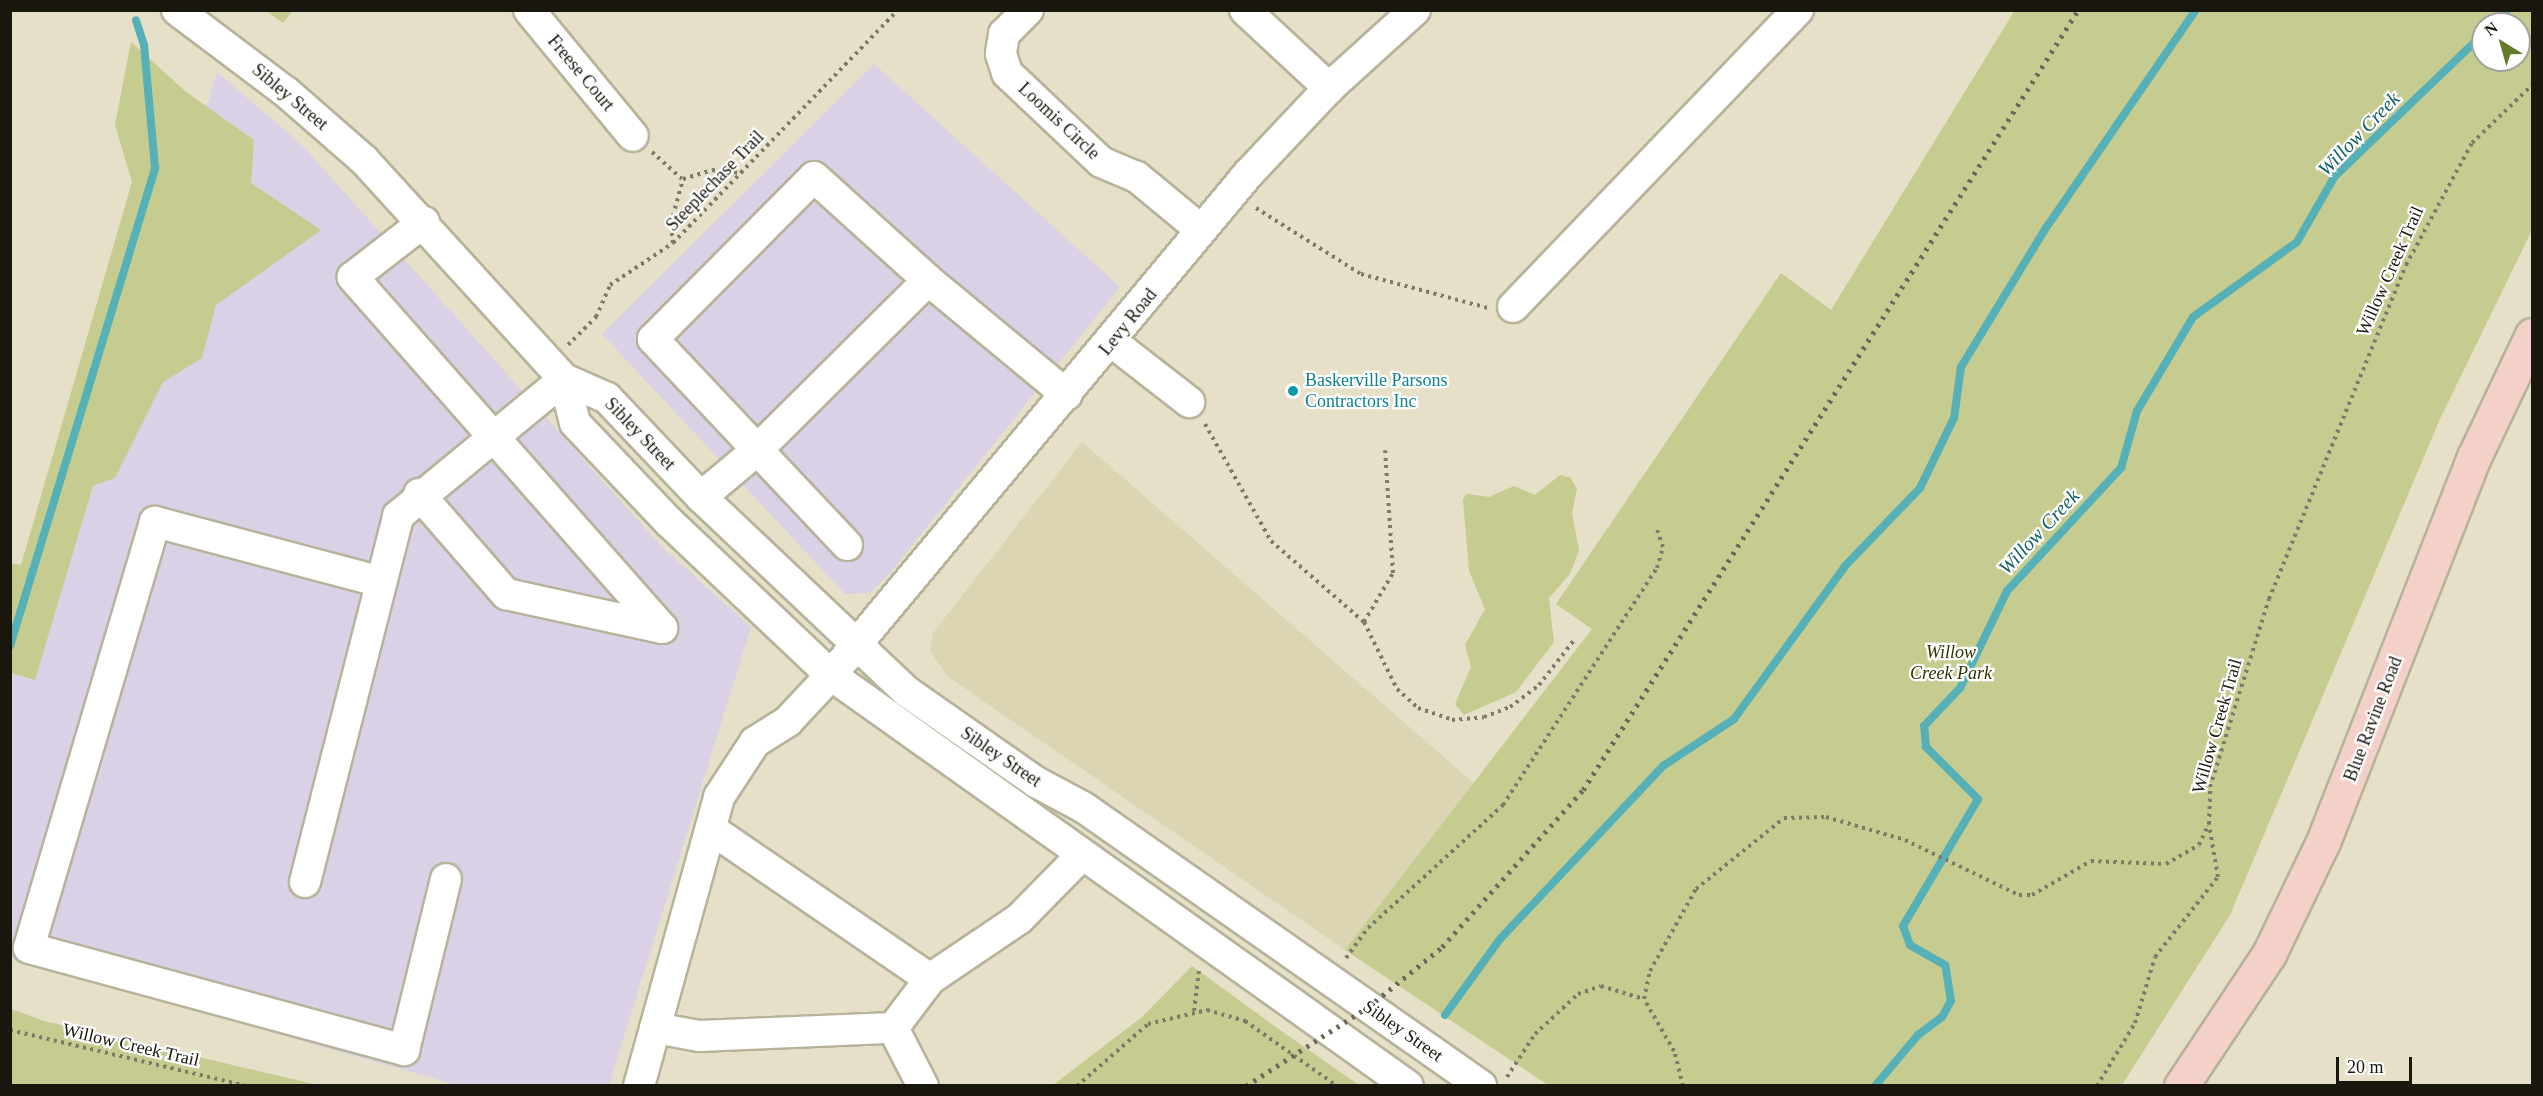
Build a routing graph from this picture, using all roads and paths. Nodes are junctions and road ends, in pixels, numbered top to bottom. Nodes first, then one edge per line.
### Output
1 (177, 10) edge
2 (529, 10) edge
3 (898, 10) edge
4 (1028, 10) edge
5 (1245, 10) edge
6 (1415, 10) edge
7 (1798, 10) edge
8 (2532, 85) edge
9 (1329, 88) junction
10 (633, 136) joint
11 (743, 174) junction
12 (682, 179) junction
13 (1232, 193) junction
14 (424, 222) junction
15 (1201, 230) junction
16 (673, 243) junction
17 (928, 280) junction
18 (1513, 307) joint
19 (2532, 335) edge
20 (1112, 342) junction
21 (558, 371) junction
22 (1066, 395) junction
23 (1189, 402) joint
24 (491, 436) junction
25 (1384, 450) dead end
26 (755, 452) junction
27 (419, 494) junction
28 (701, 497) junction
29 (1656, 527) dead end
30 (847, 545) dead end
31 (381, 582) junction
32 (1364, 622) junction
33 (1575, 639) dead end
34 (855, 647) junction
35 (831, 675) junction
36 (2209, 824) junction
37 (712, 830) junction
38 (1082, 855) junction
39 (446, 879) dead end
40 (305, 882) dead end
41 (1200, 967) dead end
42 (930, 980) junction
43 (1333, 983) junction
44 (1644, 999) junction
45 (1194, 1011) junction
46 (655, 1028) junction
47 (893, 1028) junction
48 (10, 1030) edge
49 (246, 1086) edge
50 (639, 1086) edge
51 (923, 1086) edge
52 (1077, 1086) edge
53 (1337, 1086) edge
54 (1408, 1086) edge
55 (1481, 1086) edge
56 (1500, 1086) edge
57 (1683, 1086) edge
58 (2097, 1086) edge
59 (2181, 1086) edge

1 - 14 street, Sibley Street
2 - 10 street, Freese Court
3 - 11 path, Steeplechase Trail
4 - 15 street, Loomis Circle
5 - 9 street
6 - 9 street, Levy Road
7 - 18 street
8 - 36 path, Willow Creek Trail
9 - 13 street, Levy Road
10 - 12 path
11 - 12 path
11 - 16 path, Steeplechase Trail
12 - 16 path
13 - 15 street, Levy Road
13 - 18 path
14 - 21 street, Sibley Street
14 - 24 street
15 - 20 street, Levy Road
16 - 21 path, Steeplechase Trail
17 - 22 street
17 - 26 street
17 - 26 street
19 - 59 main road, Blue Ravine Road
20 - 22 street, Levy Road
20 - 23 street
21 - 24 street
21 - 28 street, Sibley Street
21 - 35 street, Sibley Street
22 - 34 street, Levy Road
23 - 32 path
24 - 27 street
24 - 27 street
25 - 32 path
26 - 28 street
26 - 30 street
27 - 31 street
28 - 34 street, Sibley Street
29 - 43 path
31 - 39 street
31 - 40 street
32 - 33 path
34 - 35 street, Levy Road
34 - 43 street, Sibley Street
35 - 37 street, Levy Road
35 - 38 street, Sibley Street
36 - 44 path, Willow Creek Trail
36 - 58 path
37 - 42 street
37 - 46 street, Levy Road
38 - 42 street
38 - 54 street, Sibley Street
41 - 45 path
42 - 47 street
43 - 55 street, Sibley Street
44 - 56 path
44 - 57 path
45 - 52 path
45 - 53 path
46 - 47 street
46 - 50 street, Levy Road
47 - 51 street
48 - 49 path, Willow Creek Trail

